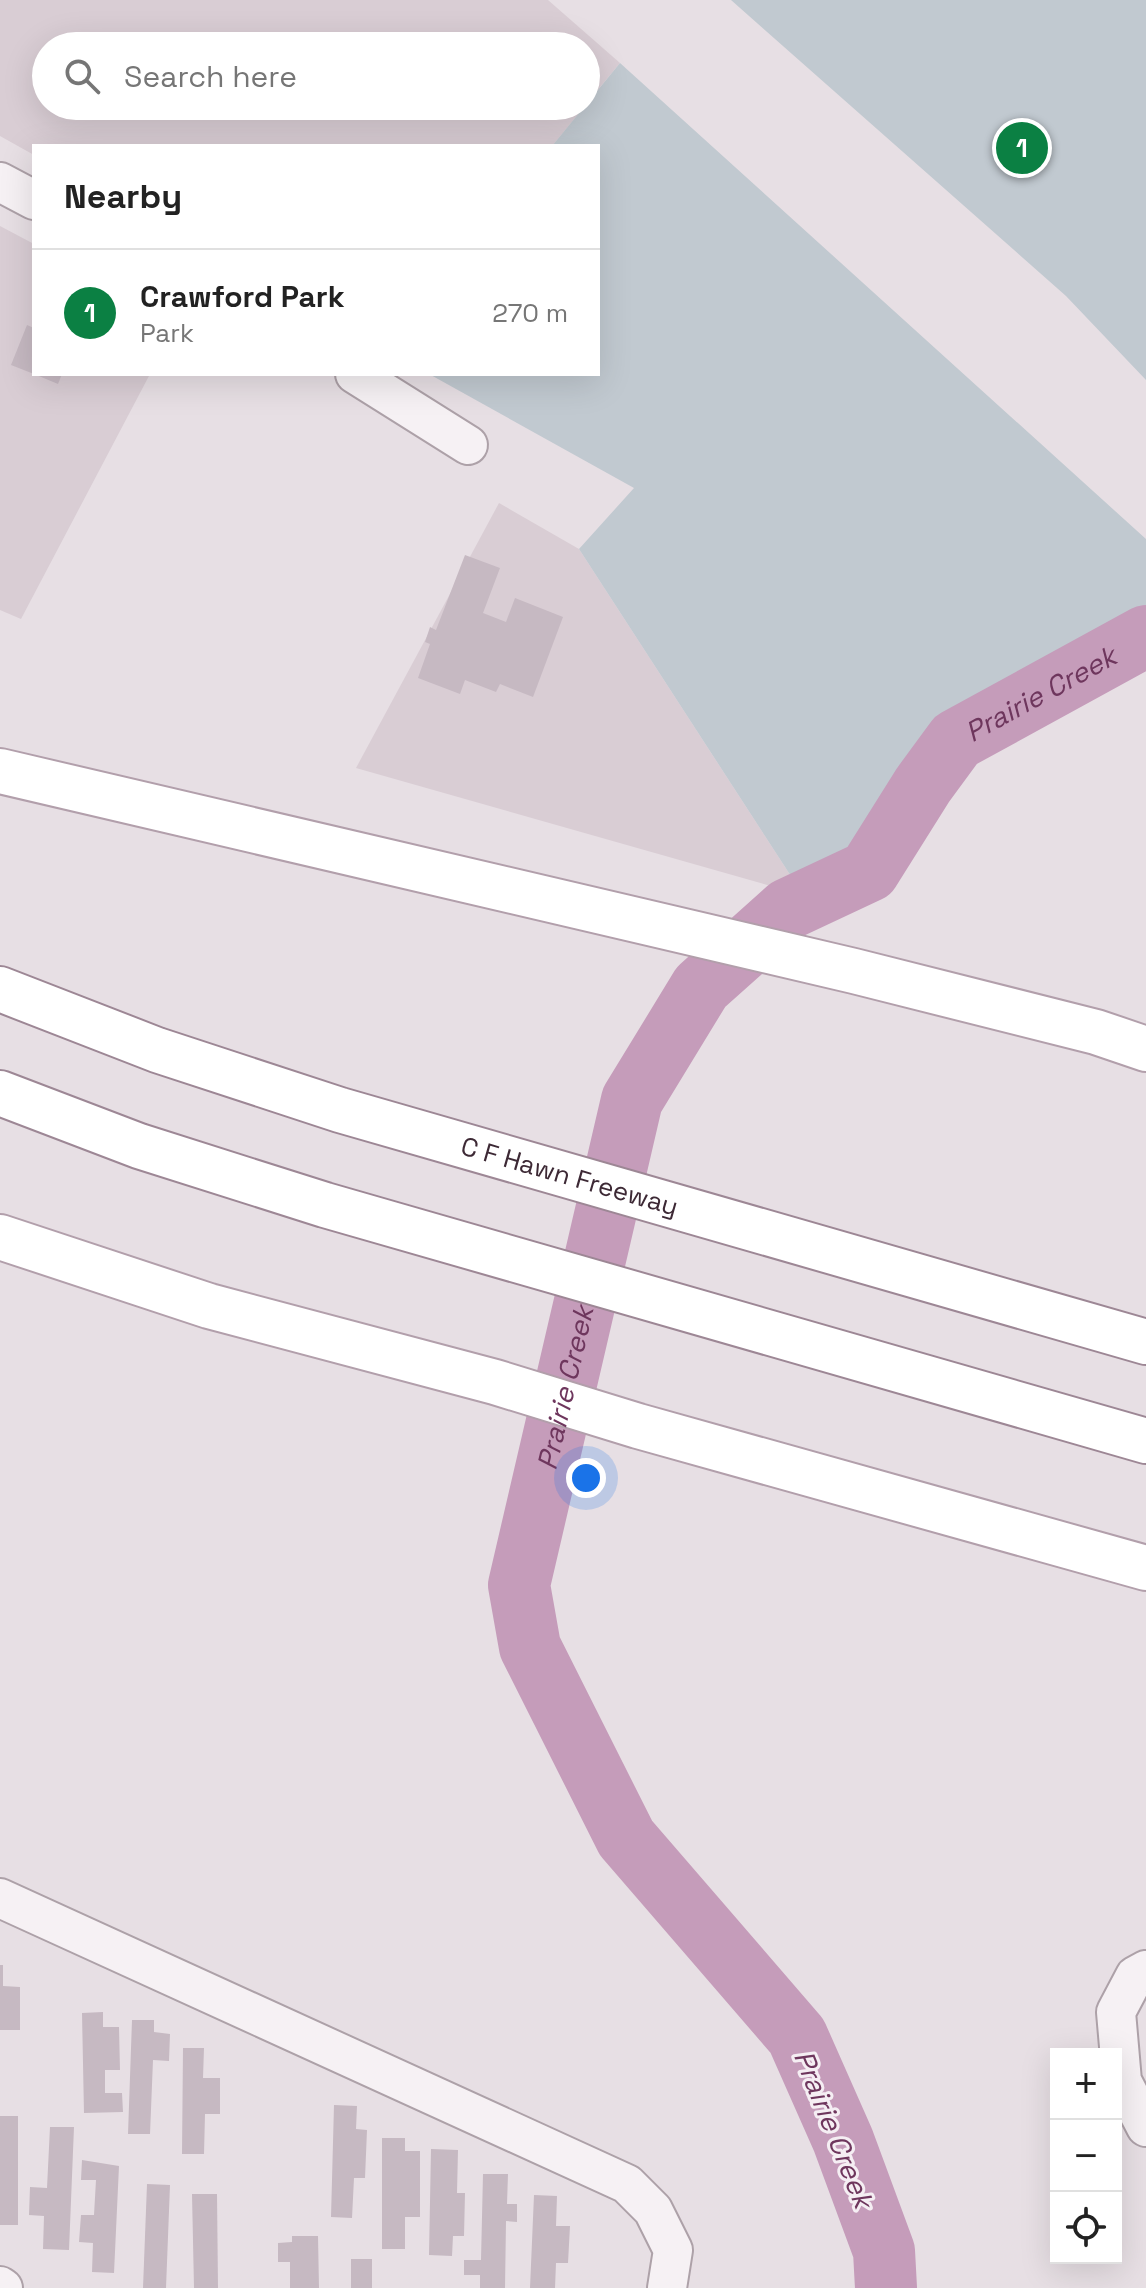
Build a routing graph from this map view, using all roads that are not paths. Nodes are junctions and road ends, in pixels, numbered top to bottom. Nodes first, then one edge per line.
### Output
1 (0, 182) edge
2 (32, 199) edge
3 (358, 376) edge
4 (468, 445) dead end
5 (0, 771) edge
6 (0, 989) edge
7 (1146, 1049) edge
8 (0, 1093) edge
9 (0, 1237) edge
10 (1146, 1342) edge
11 (1146, 1441) edge
12 (1146, 1568) edge
13 (0, 1898) edge
14 (1146, 1970) edge
15 (1146, 2127) edge
16 (667, 2288) edge

1 - 2 street
3 - 4 street
5 - 7 main road
6 - 10 main road, C F Hawn Freeway
8 - 11 main road
9 - 12 main road
13 - 16 street
14 - 15 street

